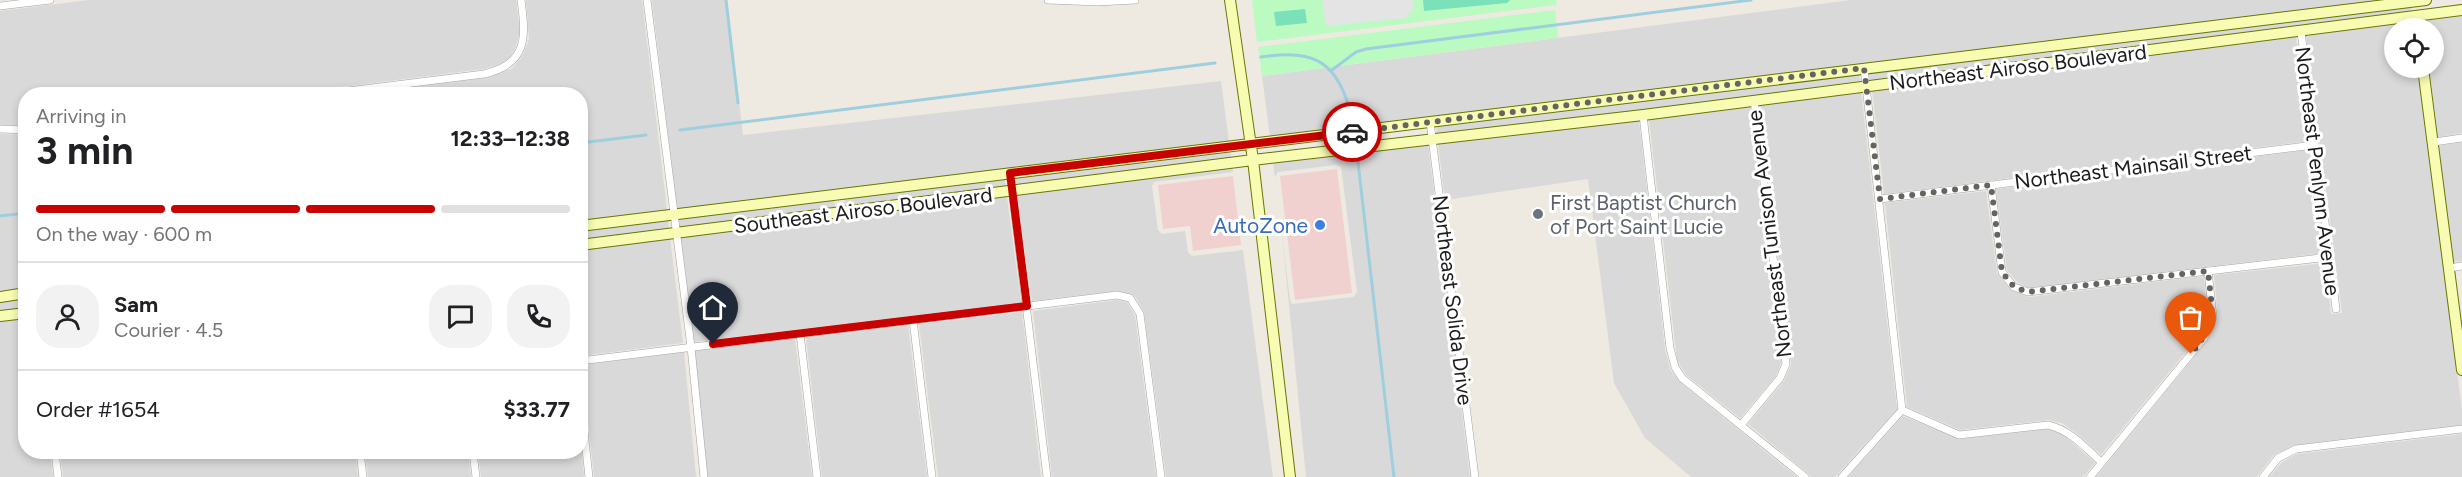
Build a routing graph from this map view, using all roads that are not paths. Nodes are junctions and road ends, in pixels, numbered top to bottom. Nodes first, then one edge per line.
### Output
1 (50, 0) edge
2 (521, 0) edge
3 (647, 0) edge
4 (1048, 0) edge
5 (1135, 0) edge
6 (1230, 0) edge
7 (2420, 0) edge
8 (0, 6) edge
9 (2462, 10) edge
10 (2416, 16) junction
11 (2301, 32) junction
12 (1864, 68) junction
13 (2424, 78) edge
14 (1866, 85) junction
15 (380, 87) edge
16 (1754, 100) junction
17 (1643, 116) junction
18 (1430, 122) junction
19 (0, 129) edge
20 (18, 130) edge
21 (2462, 138) edge
22 (1432, 139) junction
23 (2433, 142) junction
24 (1251, 144) junction
25 (2314, 145) junction
26 (1252, 160) junction
27 (1010, 173) junction
28 (1991, 185) junction
29 (1011, 191) junction
30 (838, 194) junction
31 (1880, 199) junction
32 (840, 213) junction
33 (673, 214) junction
34 (588, 225) edge
35 (675, 233) junction
36 (588, 244) edge
37 (2330, 257) junction
38 (2462, 266) edge
39 (2449, 268) junction
40 (2208, 271) junction
41 (18, 294) edge
42 (0, 297) edge
43 (1027, 306) junction
44 (2336, 309) dead end
45 (18, 314) edge
46 (0, 316) edge
47 (913, 320) junction
48 (800, 334) junction
49 (691, 347) junction
50 (588, 359) edge
51 (2462, 370) edge
52 (1902, 410) junction
53 (1741, 425) junction
54 (2462, 429) edge
55 (56, 459) edge
56 (361, 459) edge
57 (474, 459) edge
58 (587, 459) edge
59 (2101, 462) junction
60 (58, 477) edge
61 (363, 477) edge
62 (476, 477) edge
63 (589, 477) edge
64 (704, 477) edge
65 (817, 477) edge
66 (932, 477) edge
67 (1047, 477) edge
68 (1161, 477) edge
69 (1290, 477) edge
70 (1475, 477) edge
71 (1805, 477) edge
72 (1842, 477) edge
73 (2090, 477) edge
74 (2263, 477) edge

1 - 8 street
2 - 15 street
3 - 33 street
4 - 5 street
6 - 24 main road
7 - 10 main road
7 - 12 main road, Northeast Airoso Boulevard
9 - 10 main road, Northeast Airoso Boulevard
10 - 11 main road, Northeast Airoso Boulevard
11 - 14 main road, Northeast Airoso Boulevard
11 - 25 street, Northeast Penlynn Avenue
12 - 14 street
12 - 18 main road, Northeast Airoso Boulevard
13 - 23 main road
14 - 16 main road, Northeast Airoso Boulevard
14 - 31 street
16 - 17 main road, Northeast Airoso Boulevard
16 - 53 street, Northeast Tunison Avenue
17 - 22 main road, Northeast Airoso Boulevard
17 - 53 street
18 - 22 street, Northeast Solida Drive
18 - 24 main road, Northeast Airoso Boulevard
19 - 20 street
21 - 23 street
22 - 26 main road, Northeast Airoso Boulevard
22 - 70 street, Northeast Solida Drive
23 - 39 main road
24 - 26 main road
24 - 27 main road, Southeast Airoso Boulevard
25 - 28 street, Northeast Mainsail Street
25 - 37 street, Northeast Penlynn Avenue
26 - 29 main road, Southeast Airoso Boulevard
26 - 69 main road
27 - 29 street
27 - 30 main road, Southeast Airoso Boulevard
28 - 31 street, Northeast Mainsail Street
28 - 40 street
29 - 32 main road, Southeast Airoso Boulevard
29 - 43 street
30 - 32 main road
30 - 33 main road, Southeast Airoso Boulevard
31 - 52 street
32 - 35 main road, Southeast Airoso Boulevard
33 - 34 main road, Southeast Airoso Boulevard
33 - 35 street
35 - 36 main road, Southeast Airoso Boulevard
35 - 49 street
37 - 40 street
37 - 44 street, Northeast Penlynn Avenue
38 - 39 street
39 - 51 main road
40 - 59 street
41 - 42 main road
43 - 47 street
43 - 67 street
43 - 68 street
45 - 46 main road
47 - 48 street
47 - 66 street
48 - 49 street
48 - 65 street
49 - 50 street
49 - 64 street
52 - 59 street
52 - 72 street
53 - 71 street
54 - 74 street
55 - 60 street
56 - 61 street
57 - 62 street
58 - 63 street
59 - 73 street

